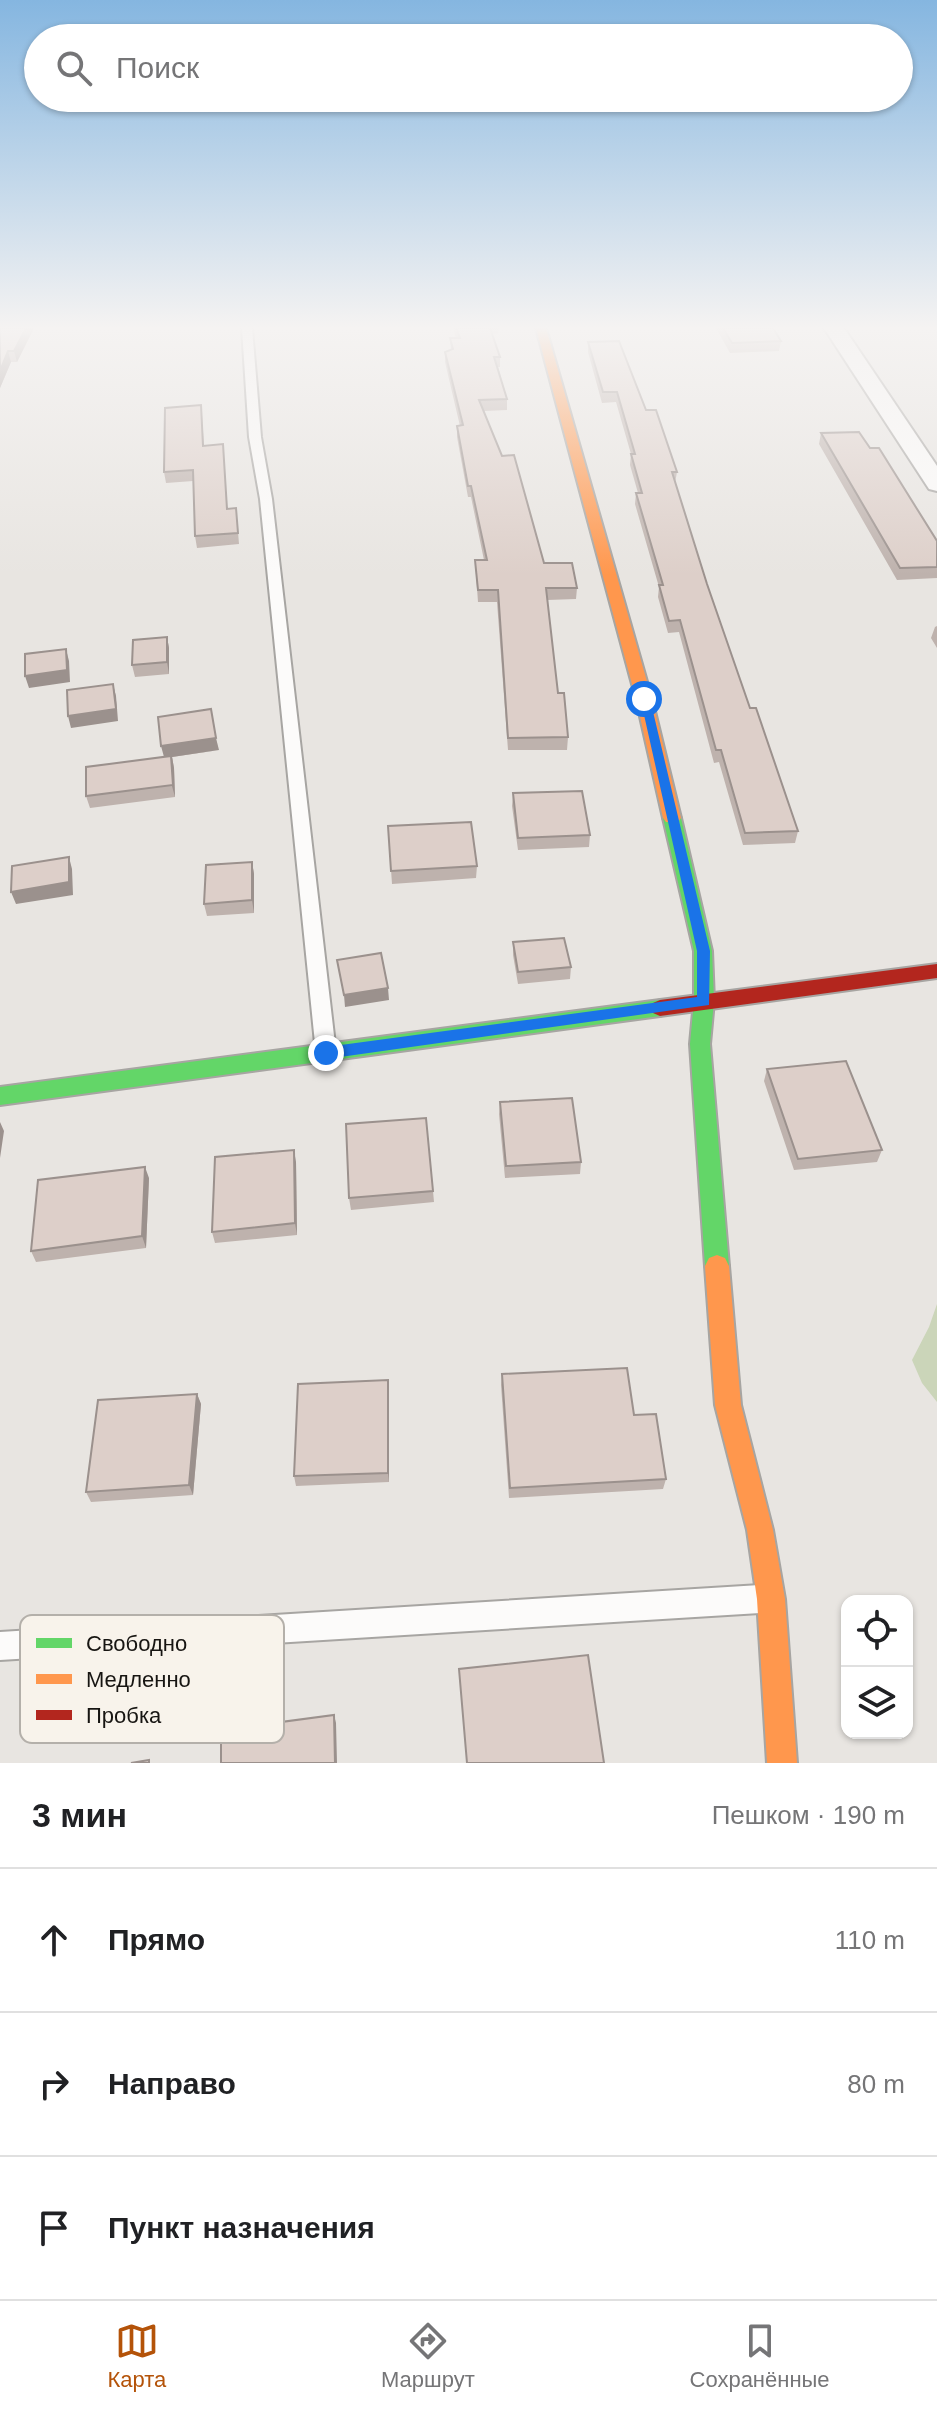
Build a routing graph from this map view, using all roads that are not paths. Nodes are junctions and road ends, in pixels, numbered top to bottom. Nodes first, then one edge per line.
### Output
1 (253, 410) edge
2 (564, 410) edge
3 (888, 410) edge
4 (937, 484) edge
5 (937, 971) edge
6 (704, 1001) junction
7 (326, 1053) junction
8 (0, 1096) edge
9 (771, 1599) junction
10 (284, 1629) edge
11 (20, 1645) edge
12 (0, 1646) edge
13 (782, 1763) edge

1 - 7 lane
2 - 6 street
3 - 4 street
5 - 6 street
6 - 7 street
6 - 9 street
7 - 8 street
9 - 10 lane
9 - 13 street
11 - 12 lane

